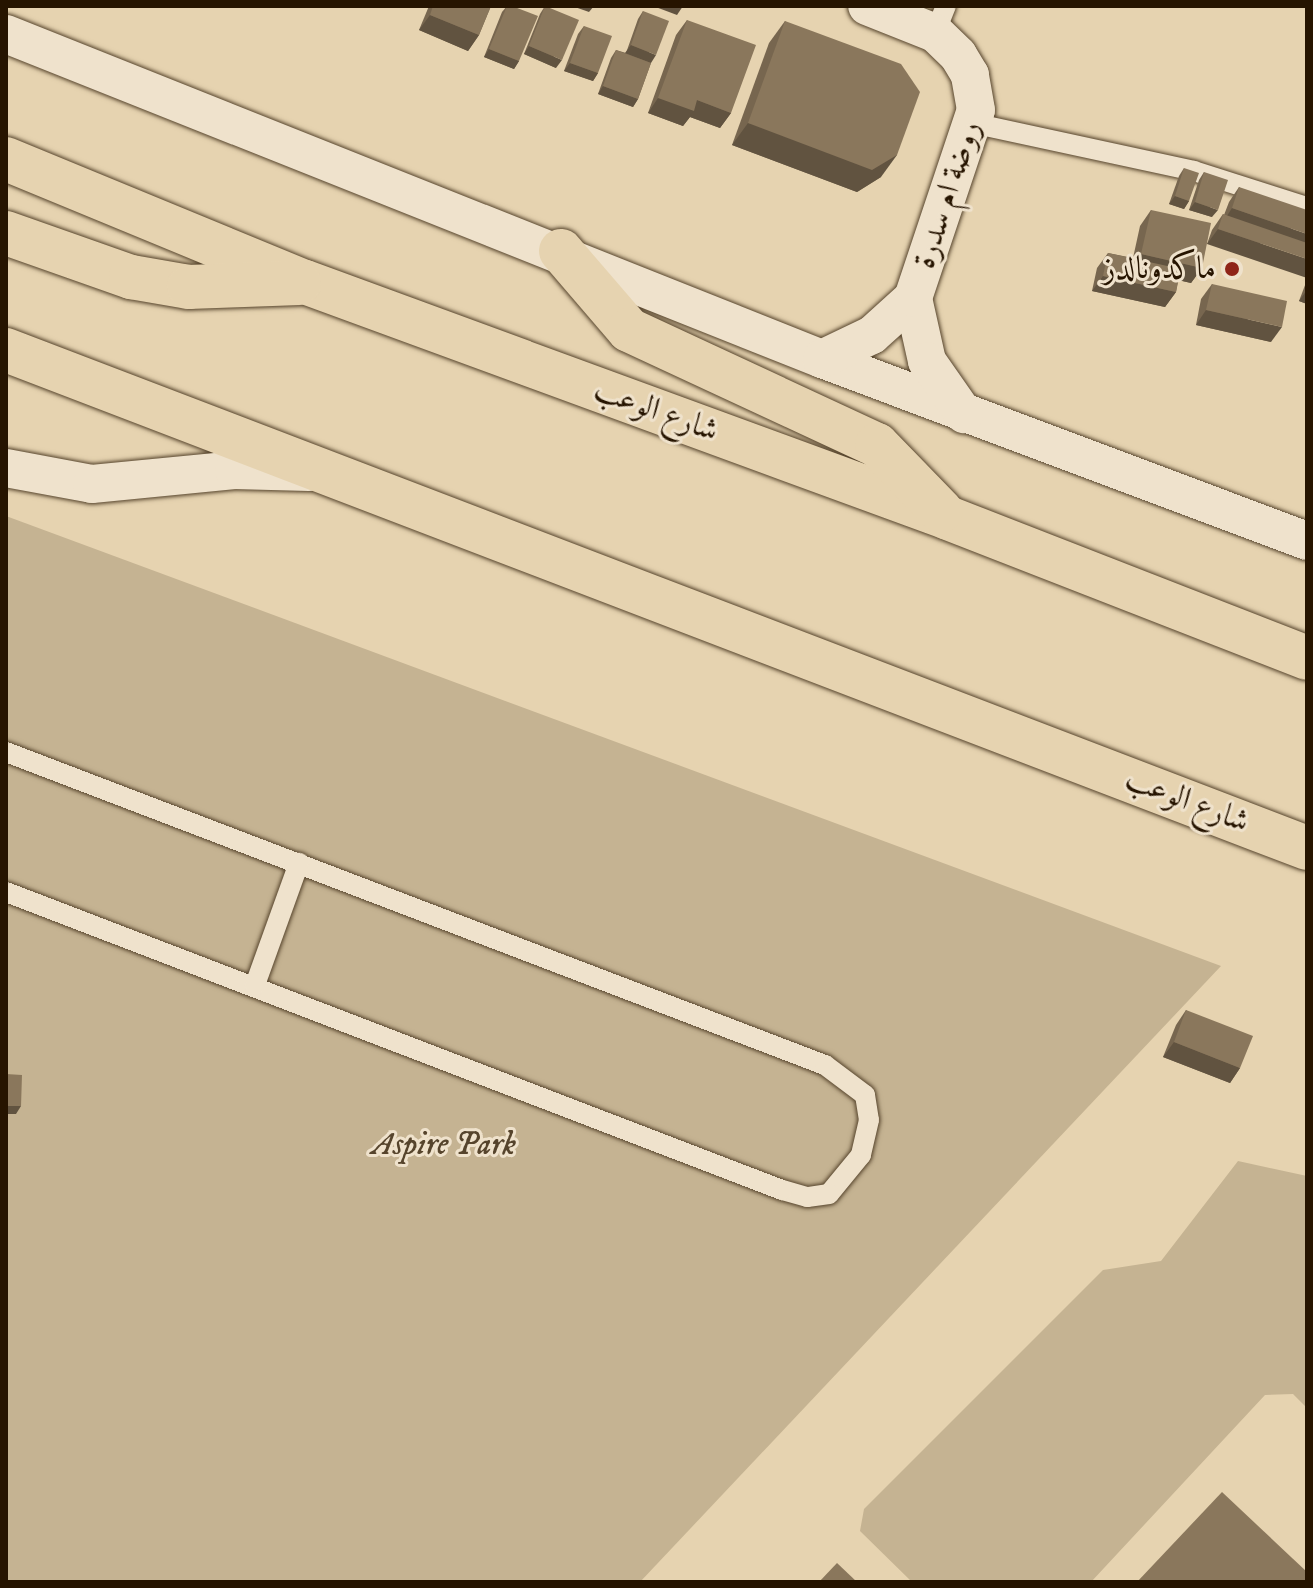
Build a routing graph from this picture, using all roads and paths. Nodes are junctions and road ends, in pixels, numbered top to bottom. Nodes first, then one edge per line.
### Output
1 (867, 6) edge
2 (940, 20) edge
3 (6, 34) edge
4 (972, 123) junction
5 (6, 159) edge
6 (1307, 207) edge
7 (6, 233) edge
8 (561, 251) junction
9 (305, 282) junction
10 (913, 298) junction
11 (6, 350) edge
12 (822, 359) junction
13 (964, 414) junction
14 (6, 468) edge
15 (350, 479) junction
16 (948, 518) junction
17 (1307, 541) edge
18 (1307, 658) edge
19 (6, 752) edge
20 (1307, 848) edge
21 (299, 863) junction
22 (6, 892) edge
23 (255, 985) junction

1 - 2 street, روضة ام سدرة
2 - 4 street, روضة ام سدرة
3 - 8 street
4 - 6 lane
4 - 10 street, روضة ام سدرة
5 - 9 main road, شارع الوعب
7 - 9 main road
8 - 12 street
8 - 16 main road
9 - 16 main road, شارع الوعب
10 - 12 street, روضة ام سدرة
10 - 13 street, روضة ام سدرة
11 - 15 main road, شارع الوعب
12 - 13 street
13 - 17 street
14 - 15 street, شارع الوعب
15 - 20 main road, شارع الوعب
16 - 18 main road, شارع الوعب
19 - 21 lane
21 - 23 lane
21 - 23 lane
22 - 23 lane

